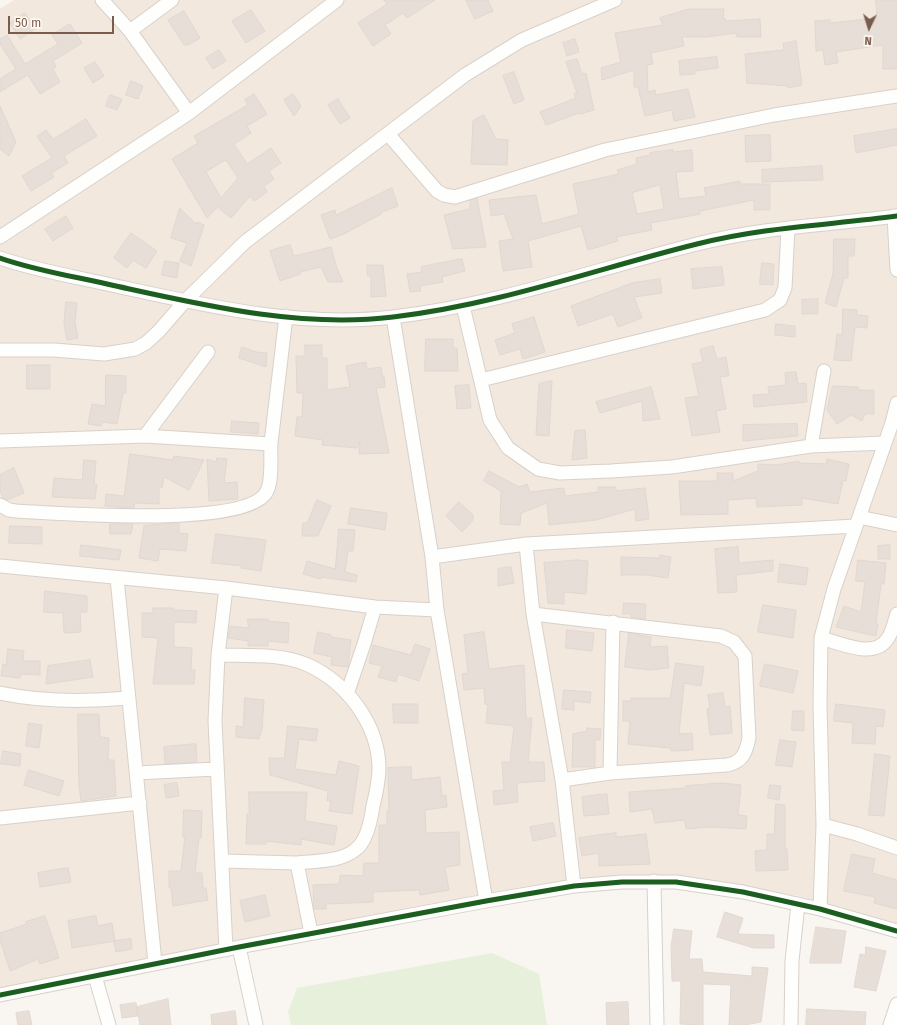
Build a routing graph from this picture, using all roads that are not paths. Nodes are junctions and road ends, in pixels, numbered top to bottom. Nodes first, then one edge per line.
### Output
1 (102, 0) edge
2 (172, 0) edge
3 (337, 0) edge
4 (615, 0) edge
5 (130, 31) junction
6 (897, 96) edge
7 (189, 113) junction
8 (388, 134) junction
9 (895, 216) edge
10 (788, 228) junction
11 (0, 237) edge
12 (0, 258) edge
13 (897, 270) edge
14 (184, 301) junction
15 (463, 306) junction
16 (286, 316) junction
17 (393, 317) junction
18 (0, 350) edge
19 (208, 352) dead end
20 (824, 371) dead end
21 (481, 380) junction
22 (897, 403) edge
23 (145, 436) junction
24 (0, 440) edge
25 (885, 443) junction
26 (271, 444) junction
27 (811, 446) junction
28 (0, 505) edge
29 (858, 522) junction
30 (897, 525) edge
31 (526, 544) junction
32 (432, 557) junction
33 (0, 566) edge
34 (117, 578) junction
35 (226, 588) junction
36 (375, 607) junction
37 (437, 610) junction
38 (533, 614) junction
39 (897, 614) edge
40 (613, 622) junction
41 (821, 638) junction
42 (218, 655) junction
43 (0, 694) edge
44 (347, 694) junction
45 (128, 698) junction
46 (216, 769) junction
47 (136, 773) junction
48 (610, 773) junction
49 (562, 780) junction
50 (140, 803) junction
51 (0, 818) edge
52 (823, 825) junction
53 (897, 848) edge
54 (222, 861) junction
55 (297, 863) junction
56 (654, 881) junction
57 (574, 886) junction
58 (486, 901) junction
59 (798, 904) junction
60 (820, 909) junction
61 (897, 931) edge
62 (311, 933) junction
63 (239, 947) junction
64 (226, 950) junction
65 (156, 963) junction
66 (96, 976) junction
67 (0, 995) edge
68 (897, 1004) edge
69 (108, 1025) edge
70 (256, 1025) edge
71 (657, 1025) edge
72 (790, 1025) edge
73 (890, 1025) edge

1 - 5 street
2 - 5 street
3 - 7 street
4 - 8 street
5 - 7 street
6 - 8 street
7 - 11 street
8 - 14 street
9 - 10 street
9 - 13 street
10 - 15 street
10 - 21 street
12 - 14 street
14 - 16 street
14 - 18 street
15 - 17 street
15 - 21 street
16 - 17 street
16 - 26 street
17 - 32 street
19 - 23 street
20 - 27 street
21 - 27 street
22 - 25 street
23 - 24 street
23 - 26 street
25 - 27 street
25 - 29 street
26 - 28 street
29 - 30 street
29 - 31 street
29 - 41 street
31 - 32 street
31 - 38 street
32 - 37 street
33 - 34 street
34 - 35 street
34 - 45 street
35 - 36 street
35 - 42 street
36 - 37 street
36 - 44 street
37 - 58 street
38 - 40 street
38 - 49 street
39 - 41 street
40 - 48 street
40 - 48 street
41 - 52 street
42 - 44 street
42 - 46 street
43 - 45 street
44 - 55 street
45 - 47 street
46 - 47 street
46 - 54 street
47 - 50 street
48 - 49 street
49 - 57 street
50 - 51 street
50 - 65 street
52 - 53 street
52 - 60 street
54 - 55 street
54 - 64 street
55 - 62 street
56 - 57 street
56 - 59 street
56 - 71 street
57 - 58 street
58 - 62 street
59 - 60 street
59 - 72 street
60 - 61 street
62 - 63 street
63 - 64 street
63 - 70 street
64 - 65 street
65 - 66 street
66 - 67 street
66 - 69 street
68 - 73 street

